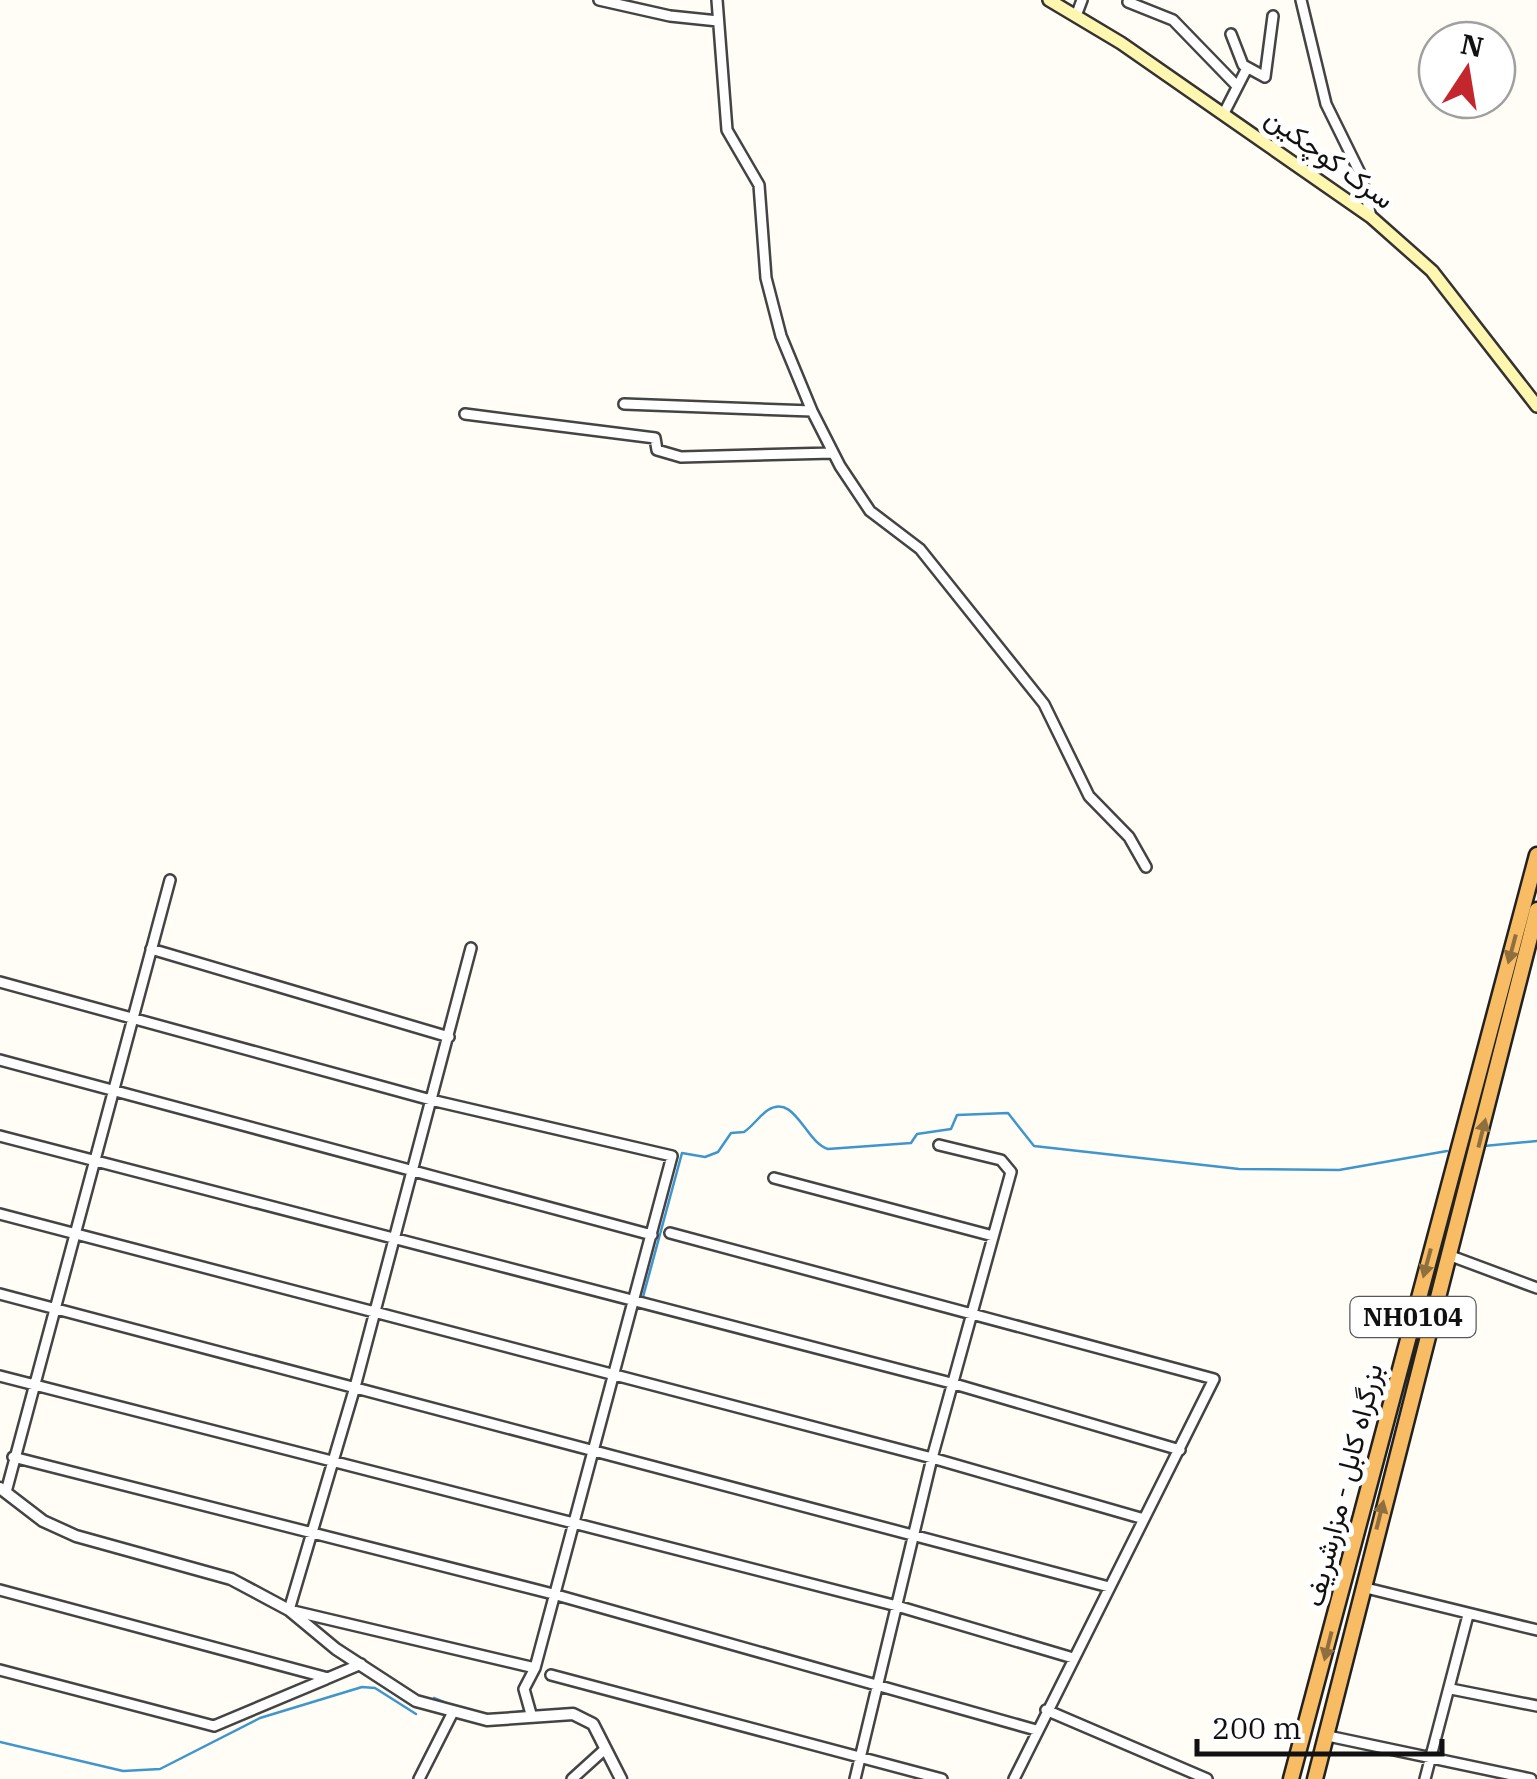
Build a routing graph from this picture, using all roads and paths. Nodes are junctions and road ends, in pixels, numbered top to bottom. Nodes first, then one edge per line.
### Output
1 (599, 0) edge
2 (717, 0) edge
3 (1049, 0) edge
4 (1082, 0) edge
5 (1301, 0) edge
6 (1128, 2) edge
7 (1076, 16) junction
8 (1272, 16) dead end
9 (718, 21) junction
10 (1232, 34) dead end
11 (1246, 68) junction
12 (1237, 86) junction
13 (1224, 113) junction
14 (1372, 217) junction
15 (624, 404) dead end
16 (1537, 406) edge
17 (812, 411) junction
18 (465, 414) dead end
19 (833, 453) junction
20 (1537, 855) edge
21 (1146, 867) dead end
22 (170, 880) dead end
23 (1537, 910) edge
24 (152, 948) junction
25 (471, 948) dead end
26 (0, 982) edge
27 (129, 1020) junction
28 (448, 1036) junction
29 (0, 1060) edge
30 (112, 1089) junction
31 (431, 1100) junction
32 (0, 1136) edge
33 (939, 1145) dead end
34 (94, 1161) junction
35 (412, 1168) junction
36 (774, 1178) dead end
37 (0, 1214) edge
38 (670, 1233) dead end
39 (73, 1234) junction
40 (652, 1234) junction
41 (993, 1236) junction
42 (394, 1241) junction
43 (1451, 1256) junction
44 (1537, 1288) edge
45 (0, 1294) edge
46 (634, 1304) junction
47 (54, 1310) junction
48 (374, 1314) junction
49 (972, 1314) junction
50 (0, 1376) edge
51 (615, 1378) junction
52 (952, 1383) junction
53 (33, 1386) junction
54 (355, 1387) junction
55 (594, 1449) junction
56 (1180, 1450) junction
57 (14, 1456) junction
58 (932, 1458) junction
59 (333, 1462) junction
60 (3, 1490) edge
61 (1144, 1519) junction
62 (575, 1523) junction
63 (312, 1531) junction
64 (915, 1533) junction
65 (1362, 1586) junction
66 (1110, 1587) junction
67 (0, 1590) edge
68 (552, 1594) junction
69 (897, 1606) junction
70 (289, 1610) junction
71 (1468, 1615) junction
72 (1537, 1630) edge
73 (1073, 1658) junction
74 (360, 1664) junction
75 (535, 1668) junction
76 (0, 1670) edge
77 (551, 1675) dead end
78 (328, 1678) junction
79 (878, 1686) junction
80 (1451, 1689) junction
81 (528, 1704) junction
82 (1537, 1706) edge
83 (1046, 1710) junction
84 (453, 1712) junction
85 (1036, 1730) junction
86 (1328, 1736) junction
87 (604, 1750) junction
88 (860, 1758) junction
89 (1430, 1758) junction
90 (419, 1779) edge
91 (572, 1779) edge
92 (621, 1779) edge
93 (855, 1779) edge
94 (942, 1779) edge
95 (1014, 1779) edge
96 (1207, 1779) edge
97 (1291, 1779) edge
98 (1315, 1779) edge
99 (1425, 1779) edge
100 (1532, 1779) edge

1 - 9 street
2 - 9 street
3 - 7 main road, سرک کوچکین
4 - 7 street
5 - 14 street
6 - 12 street
7 - 13 main road, سرک کوچکین
8 - 11 street
9 - 17 street
10 - 11 street
11 - 12 street
12 - 13 street
13 - 14 main road, سرک کوچکین
14 - 16 main road, سرک کوچکین
15 - 17 street
17 - 19 street
18 - 19 street
19 - 21 street
20 -> 97 highway, بزرگراه کابل - مزارشریف / NH0104
22 - 24 street
43 -> 23 highway, بزرگراه کابل - مزارشریف / NH0104
24 - 27 street
24 - 28 street
25 - 28 street
26 - 27 street
27 - 30 street
27 - 31 street
28 - 31 street
29 - 30 street
30 - 34 street
30 - 35 street
31 - 35 street
31 - 40 street
32 - 34 street
33 - 41 street
34 - 39 street
34 - 42 street
35 - 40 street
35 - 42 street
36 - 41 street
37 - 39 street
38 - 49 street
39 - 47 street
39 - 48 street
40 - 46 street
41 - 49 street
42 - 46 street
42 - 48 street
43 - 44 street
65 -> 43 highway, بزرگراه کابل - مزارشریف / NH0104
45 - 47 street
46 - 51 street
46 - 52 street
47 - 53 street
47 - 54 street
48 - 51 street
48 - 54 street
49 - 52 street
49 - 56 street
50 - 53 street
51 - 55 street
51 - 58 street
52 - 56 street
52 - 58 street
53 - 57 street
53 - 59 street
54 - 55 street
54 - 59 street
55 - 62 street
55 - 64 street
56 - 61 street
57 - 60 street
57 - 63 street
58 - 61 street
58 - 64 street
59 - 62 street
59 - 63 street
60 - 70 street
61 - 66 street
62 - 68 street
62 - 69 street
63 - 68 street
63 - 70 street
64 - 66 street
64 - 69 street
65 - 71 street
65 - 86 highway, بزرگراه کابل - مزارشریف / NH0104
66 - 73 street
67 - 78 street
68 - 75 street
68 - 79 street
69 - 73 street
69 - 79 street
70 - 74 street
70 - 75 street
71 - 72 street
71 - 80 street
73 - 83 street
74 - 78 street
74 - 84 street
75 - 81 street
76 - 78 street
77 - 88 street
79 - 85 street
79 - 88 street
80 - 82 street
80 - 89 street
81 - 84 street
81 - 87 street
83 - 85 street
83 - 96 street
84 - 90 street
85 - 95 street
86 - 89 street
86 - 98 highway, بزرگراه کابل - مزارشریف / NH0104
87 - 91 street
87 - 92 street
88 - 93 street
88 - 94 street
89 - 99 street
89 - 100 street

